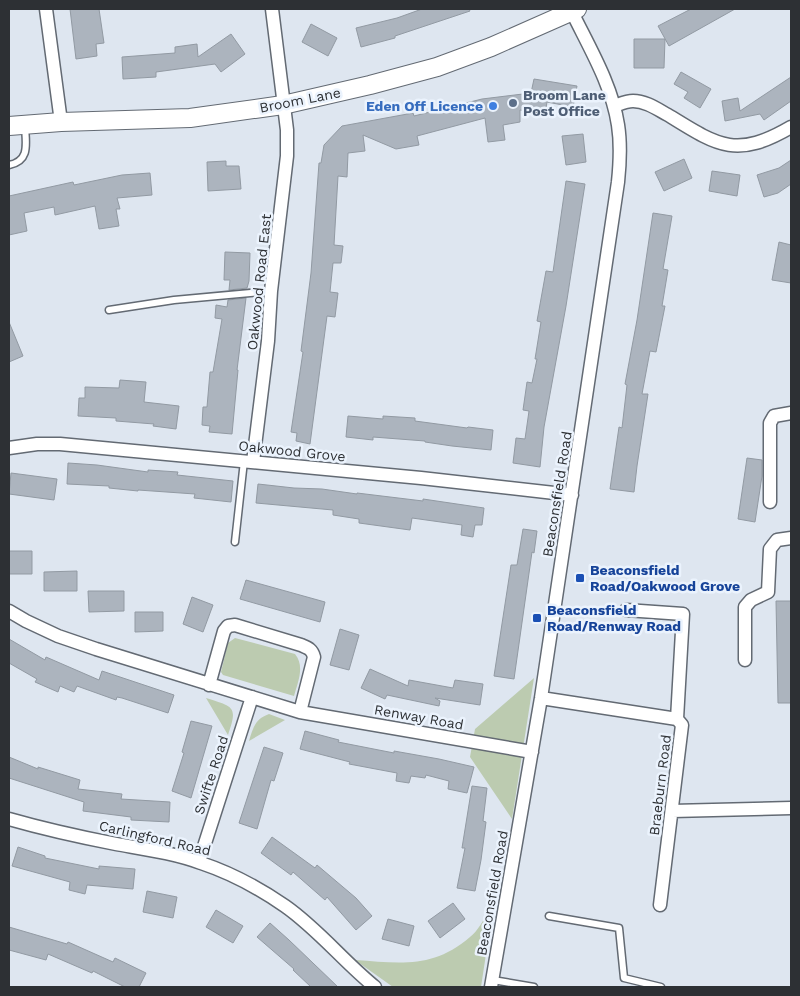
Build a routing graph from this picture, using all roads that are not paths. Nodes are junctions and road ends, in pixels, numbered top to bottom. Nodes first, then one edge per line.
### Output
1 (46, 9) edge
2 (272, 9) edge
3 (574, 10) edge
4 (282, 105) junction
5 (614, 106) junction
6 (61, 122) junction
7 (17, 126) edge
8 (791, 127) edge
9 (9, 165) edge
10 (271, 292) junction
11 (109, 310) dead end
12 (791, 414) edge
13 (9, 448) edge
14 (249, 462) junction
15 (572, 495) junction
16 (770, 502) dead end
17 (791, 538) edge
18 (235, 542) dead end
19 (626, 610) dead end
20 (9, 611) edge
21 (745, 660) dead end
22 (209, 685) junction
23 (252, 697) junction
24 (541, 698) junction
25 (300, 712) junction
26 (677, 719) junction
27 (532, 752) junction
28 (791, 808) edge
29 (672, 811) junction
30 (9, 819) edge
31 (199, 862) junction
32 (660, 905) dead end
33 (550, 916) dead end
34 (492, 984) edge
35 (375, 987) edge
36 (534, 987) edge
37 (660, 987) edge

1 - 6 street
2 - 4 street, Oakwood Road East
3 - 4 main road, Broom Lane
3 - 5 street, Beaconsfield Road
4 - 6 main road, Broom Lane
4 - 10 street, Oakwood Road East
5 - 8 street
5 - 15 street, Beaconsfield Road
6 - 7 main road, Broom Lane
7 - 9 lane
10 - 11 lane
10 - 14 street, Oakwood Road East
12 - 16 street
13 - 14 street, Oakwood Grove
14 - 15 street, Oakwood Grove
14 - 18 lane
15 - 24 street, Beaconsfield Road
17 - 21 street
19 - 26 street
20 - 22 street, Renway Road
22 - 23 street, Renway Road
22 - 25 street
23 - 25 street, Renway Road
23 - 31 street, Swifte Road
24 - 26 street, Braeburn Road
24 - 27 street, Beaconsfield Road
25 - 27 street, Renway Road
26 - 29 street, Braeburn Road
27 - 34 street, Beaconsfield Road
28 - 29 street
29 - 32 street, Braeburn Road
30 - 31 street, Carlingford Road
31 - 35 street, Carlingford Road
33 - 37 lane
34 - 36 lane

